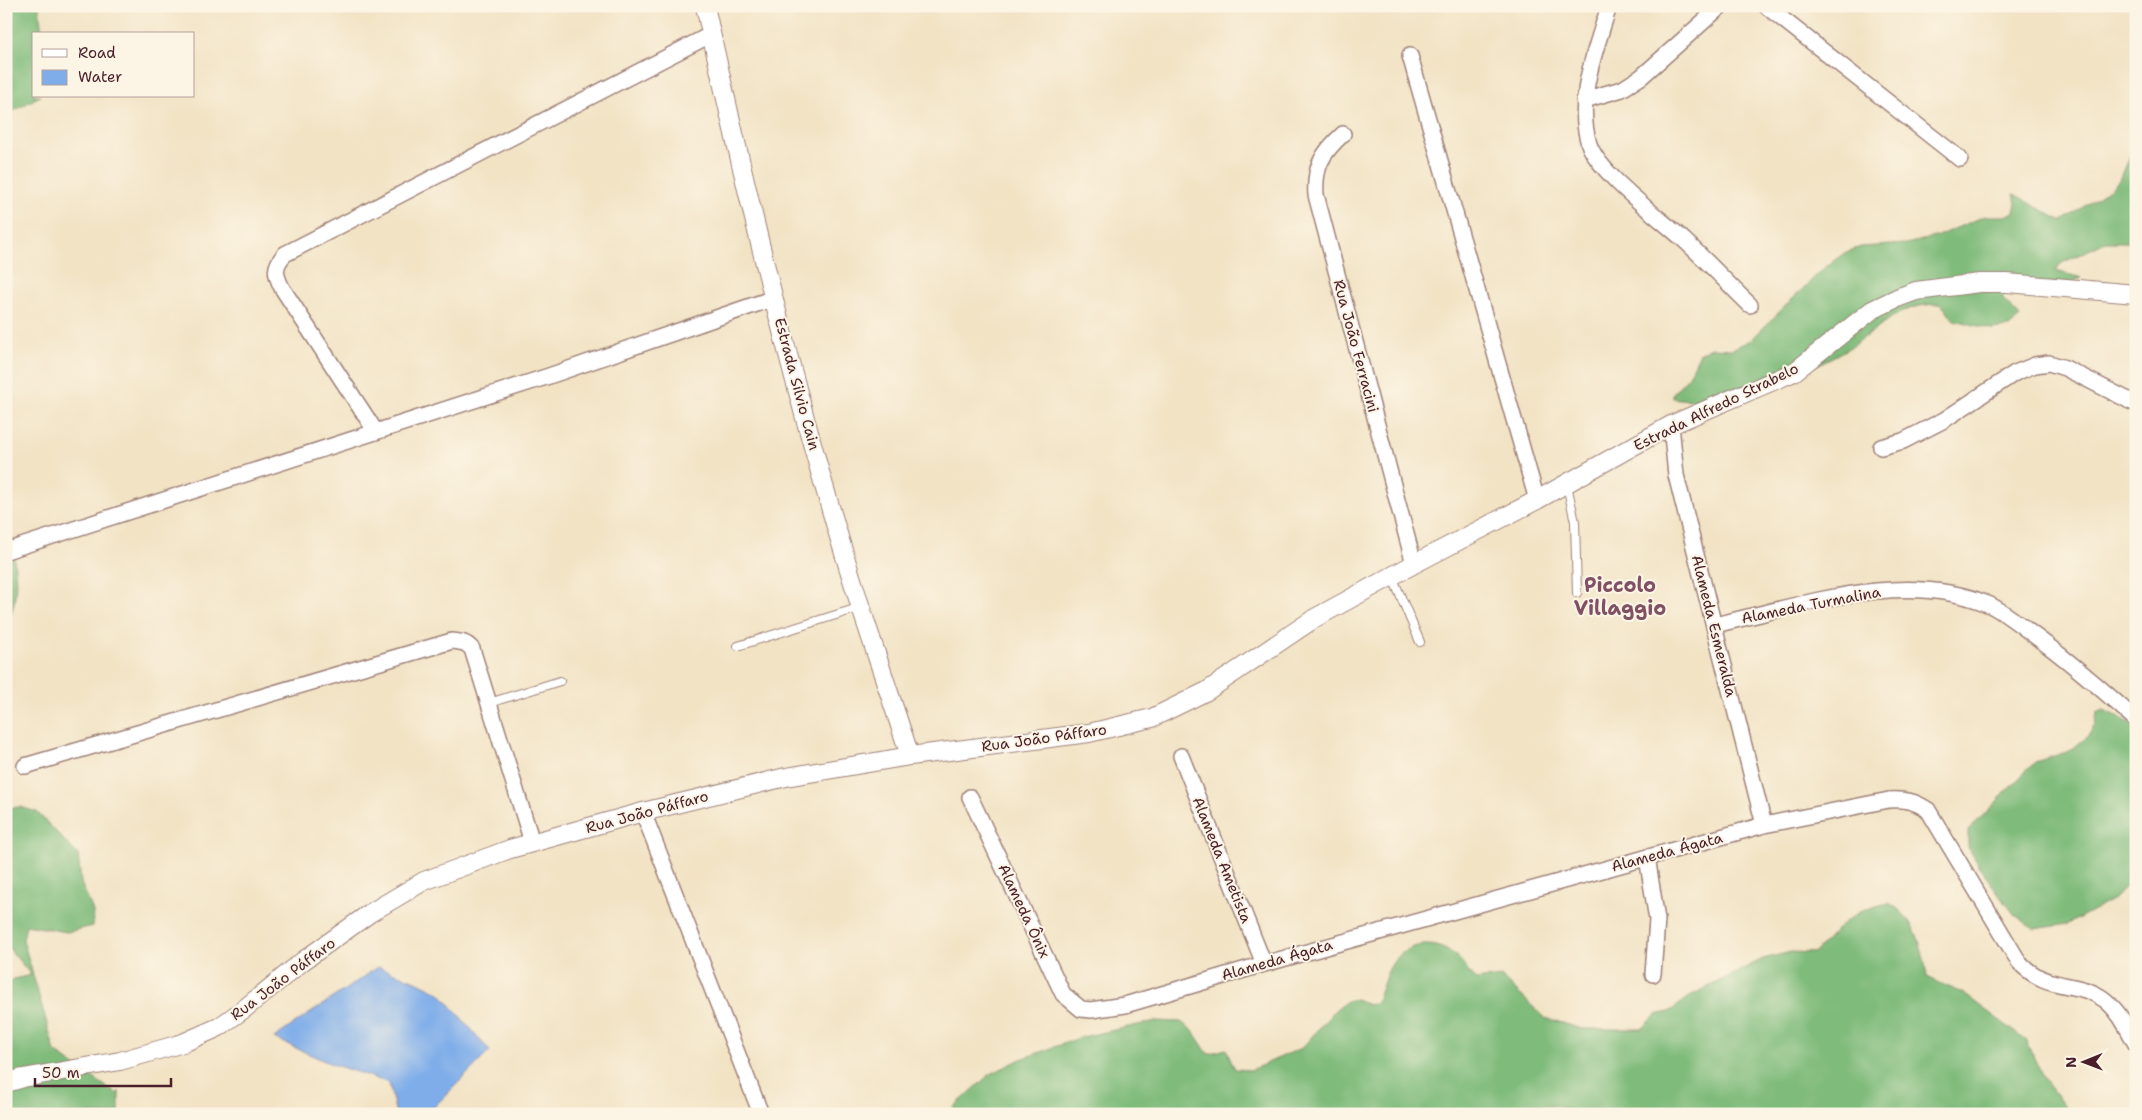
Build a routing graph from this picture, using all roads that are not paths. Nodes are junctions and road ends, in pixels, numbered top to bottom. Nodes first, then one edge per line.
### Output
1 (705, 6) edge
2 (1609, 6) edge
3 (1721, 6) edge
4 (1766, 6) edge
5 (712, 34) junction
6 (1410, 56) dead end
7 (1584, 100) junction
8 (1343, 134) dead end
9 (1960, 159) dead end
10 (2136, 294) edge
11 (774, 298) junction
12 (1750, 305) dead end
13 (2136, 404) edge
14 (1671, 425) junction
15 (376, 432) junction
16 (1881, 446) dead end
17 (1566, 483) junction
18 (1537, 500) junction
19 (6, 551) edge
20 (1414, 564) junction
21 (1392, 576) junction
22 (1577, 593) dead end
23 (861, 607) junction
24 (1315, 618) joint
25 (1714, 625) junction
26 (1420, 642) dead end
27 (738, 646) dead end
28 (560, 681) dead end
29 (489, 703) junction
30 (2136, 720) edge
31 (910, 756) junction
32 (1181, 756) dead end
33 (24, 766) dead end
34 (970, 797) dead end
35 (643, 812) junction
36 (1764, 826) junction
37 (532, 842) junction
38 (1647, 857) junction
39 (1264, 964) junction
40 (1653, 974) dead end
41 (1091, 1010) joint
42 (2136, 1044) edge
43 (6, 1082) edge
44 (761, 1114) edge

1 - 5 street, Estrada Silvio Cain
2 - 7 street
3 - 7 street
4 - 9 street
5 - 11 street, Estrada Silvio Cain
5 - 15 street
6 - 18 street
7 - 12 street
8 - 20 street, Rua João Ferracini
10 - 14 street, Estrada Alfredo Strabelo
11 - 15 street
11 - 23 street, Estrada Silvio Cain
13 - 16 street
14 - 17 street, Estrada Alfredo Strabelo
14 - 25 street, Alameda Esmeralda
15 - 19 street
17 - 18 street, Estrada Alfredo Strabelo
17 - 22 lane
18 - 20 street, Estrada Alfredo Strabelo
20 - 21 street, Estrada Alfredo Strabelo
21 - 24 street, Estrada Alfredo Strabelo
21 - 26 lane
23 - 27 lane
23 - 31 street, Estrada Silvio Cain
24 - 31 street, Rua João Páffaro
25 - 30 street, Alameda Turmalina
25 - 36 street, Alameda Esmeralda
28 - 29 lane
29 - 33 street
29 - 37 street
31 - 35 street, Rua João Páffaro
32 - 39 street, Alameda Ametista
34 - 41 street, Alameda Ônix
35 - 37 street, Rua João Páffaro
35 - 44 street
36 - 38 street, Alameda Ágata
36 - 42 street, Alameda Ágata
37 - 43 street, Rua João Páffaro
38 - 39 street, Alameda Ágata
38 - 40 street
39 - 41 street, Alameda Ágata

